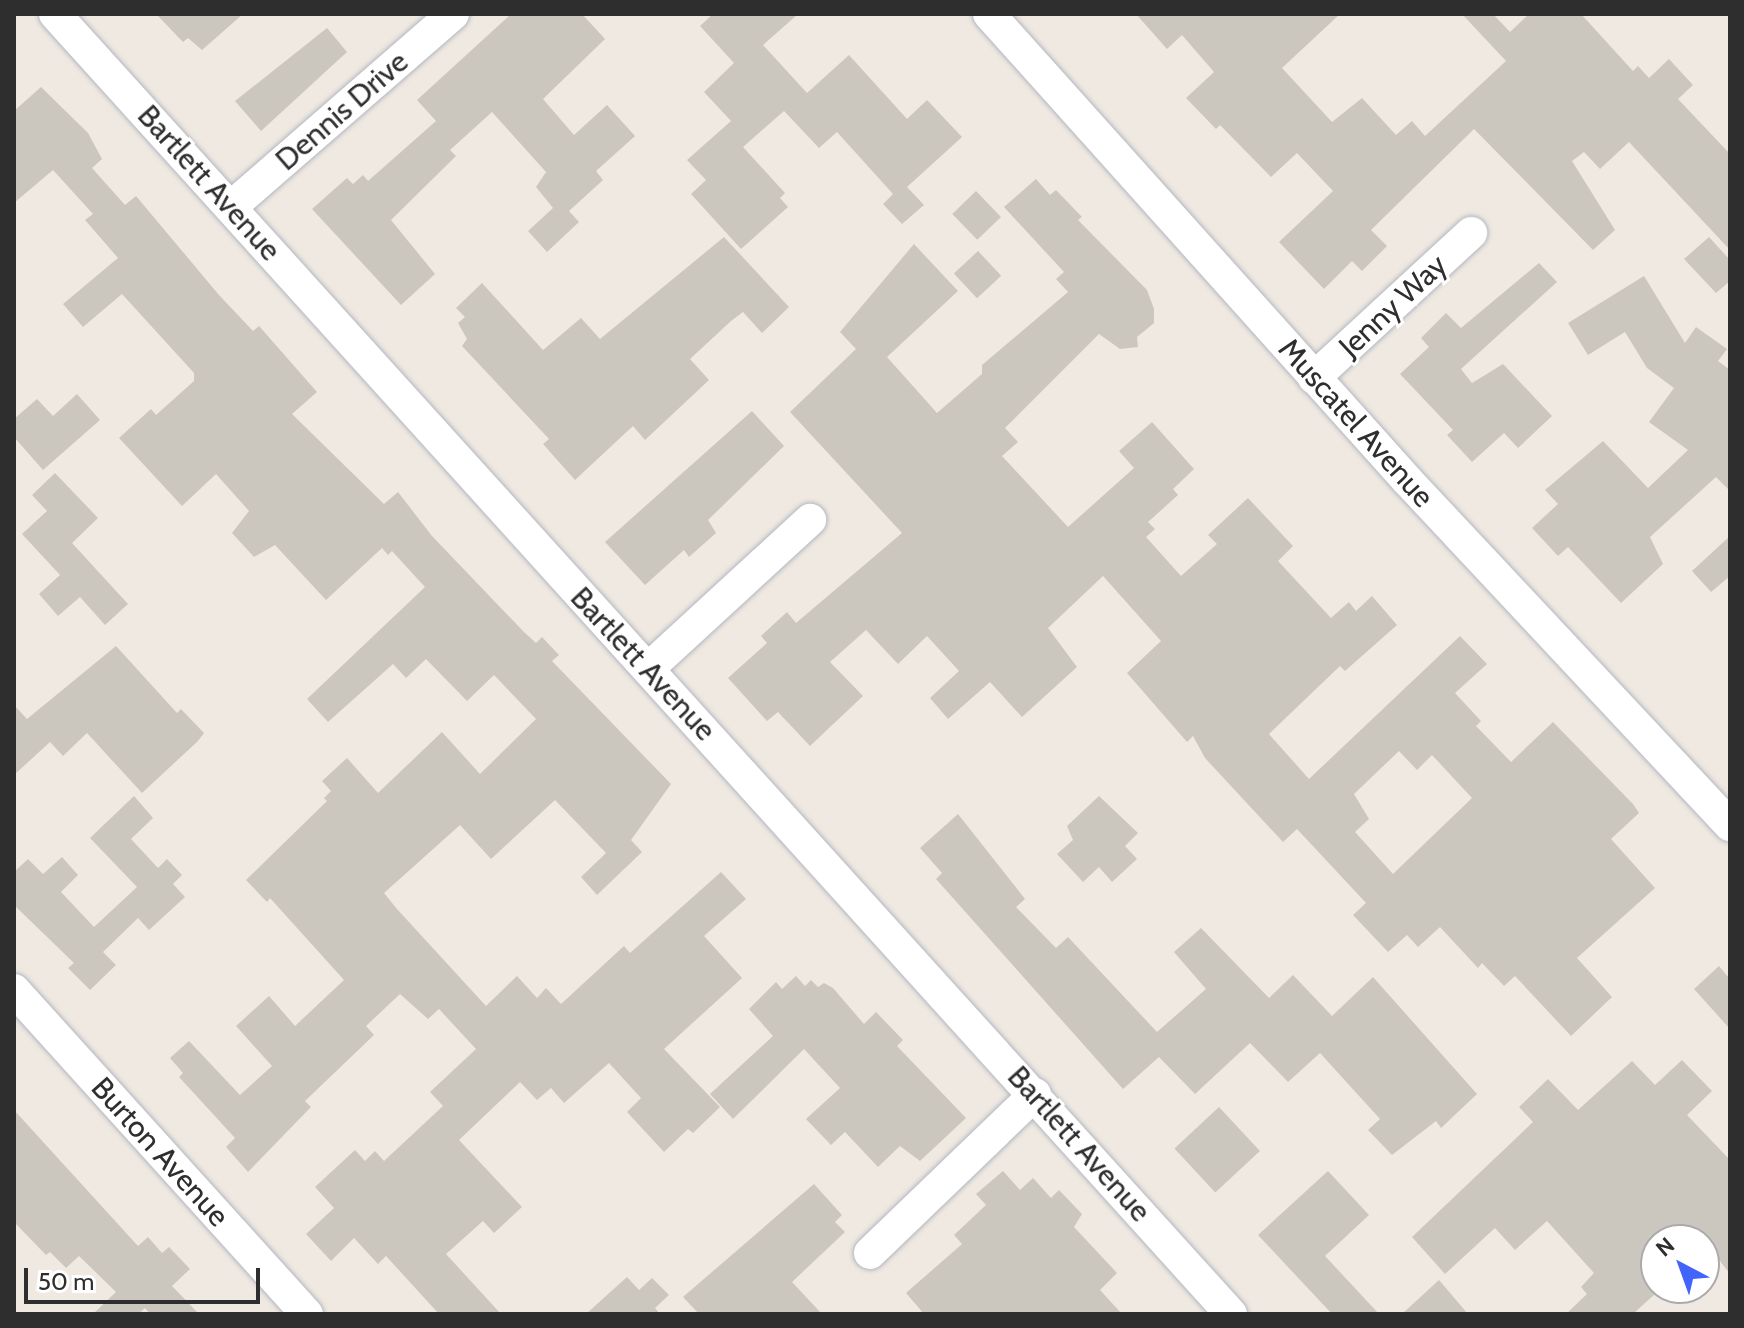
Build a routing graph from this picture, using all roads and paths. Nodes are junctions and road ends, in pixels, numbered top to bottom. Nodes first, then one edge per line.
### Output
1 (55, 14) edge
2 (453, 14) edge
3 (989, 14) edge
4 (231, 207) junction
5 (1471, 233) dead end
6 (1314, 378) junction
7 (810, 520) dead end
8 (649, 668) junction
9 (1730, 825) edge
10 (14, 990) edge
11 (1035, 1094) junction
12 (870, 1253) dead end
13 (307, 1314) edge
14 (1231, 1314) edge

1 - 4 street, Bartlett Avenue
2 - 4 street, Dennis Drive
3 - 6 street, Muscatel Avenue
4 - 8 street, Bartlett Avenue
5 - 6 street, Jenny Way
6 - 9 street, Muscatel Avenue
7 - 8 street
8 - 11 street, Bartlett Avenue
10 - 13 street, Burton Avenue
11 - 12 street
11 - 14 street, Bartlett Avenue

